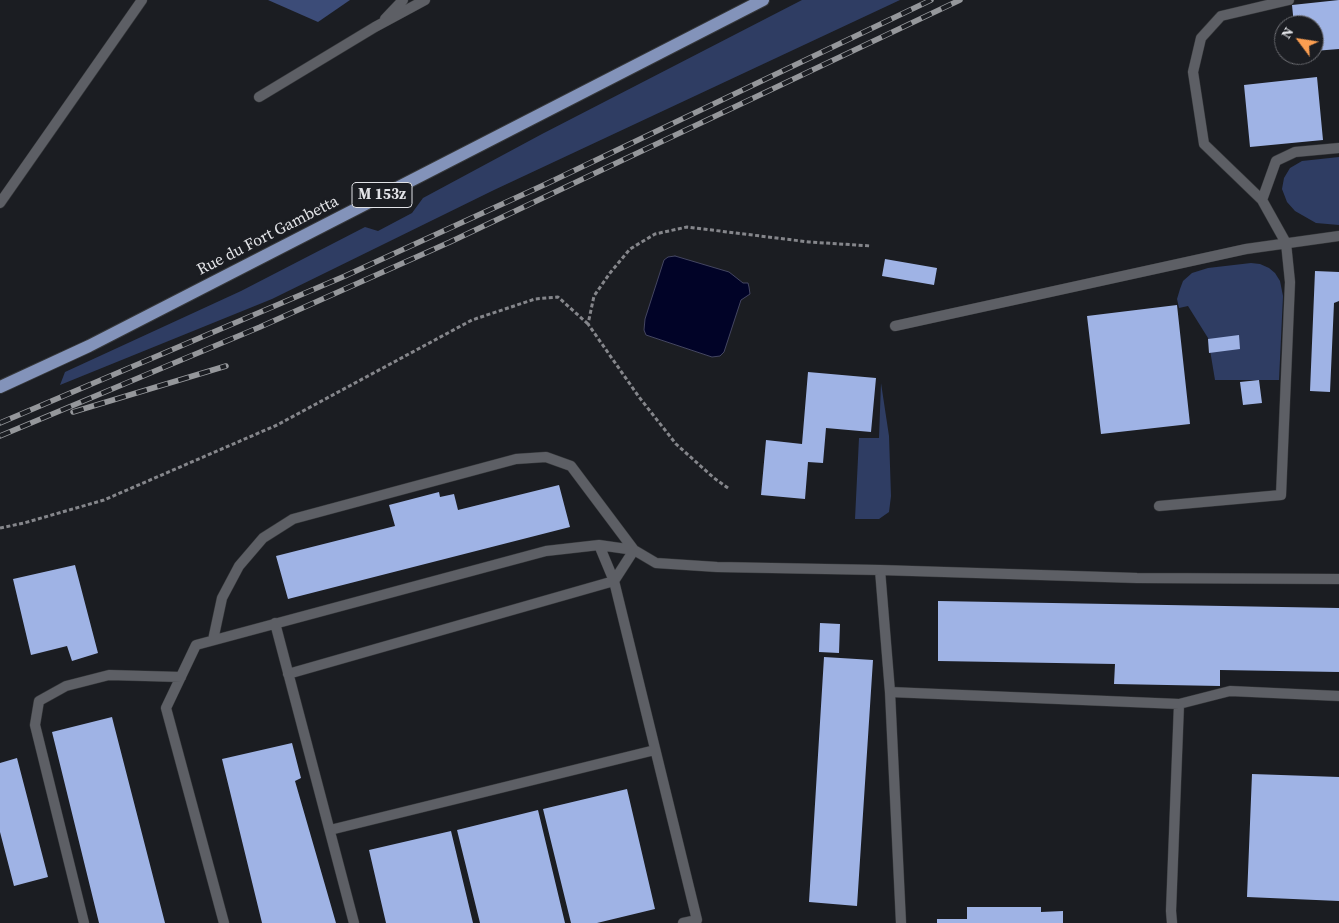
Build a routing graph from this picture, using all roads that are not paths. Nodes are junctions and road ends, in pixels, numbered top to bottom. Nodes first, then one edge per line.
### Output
1 (142, 0) edge
2 (403, 0) edge
3 (425, 0) edge
4 (763, 0) edge
5 (1289, 0) edge
6 (376, 28) junction
7 (259, 97) dead end
8 (1339, 148) edge
9 (1262, 200) junction
10 (0, 203) edge
11 (1339, 236) edge
12 (1286, 243) junction
13 (895, 326) dead end
14 (0, 386) edge
15 (1159, 506) dead end
16 (599, 545) junction
17 (634, 550) junction
18 (880, 570) junction
19 (1339, 579) edge
20 (614, 581) junction
21 (275, 623) junction
22 (213, 640) junction
23 (288, 674) junction
24 (181, 677) junction
25 (890, 692) junction
26 (1339, 696) edge
27 (1179, 704) junction
28 (656, 750) junction
29 (330, 830) junction
30 (84, 923) edge
31 (224, 923) edge
32 (354, 923) edge
33 (683, 923) edge
34 (901, 923) edge
35 (1172, 923) edge

1 - 10 lane
2 - 6 lane
3 - 6 lane
4 - 14 main road, Rue du Fort Gambetta / M 153z
5 - 9 lane
6 - 7 lane
8 - 9 lane
9 - 12 lane
11 - 12 lane
12 - 13 lane
12 - 15 lane
16 - 17 lane
16 - 20 lane
16 - 21 lane
17 - 18 lane
17 - 20 lane
17 - 22 lane
18 - 19 lane
18 - 25 lane
20 - 23 lane
20 - 28 lane
21 - 22 lane
21 - 23 lane
22 - 24 lane
23 - 29 lane
24 - 30 lane
24 - 31 lane
25 - 27 lane
25 - 34 lane
26 - 27 lane
27 - 35 lane
28 - 29 lane
28 - 33 lane
29 - 32 lane

